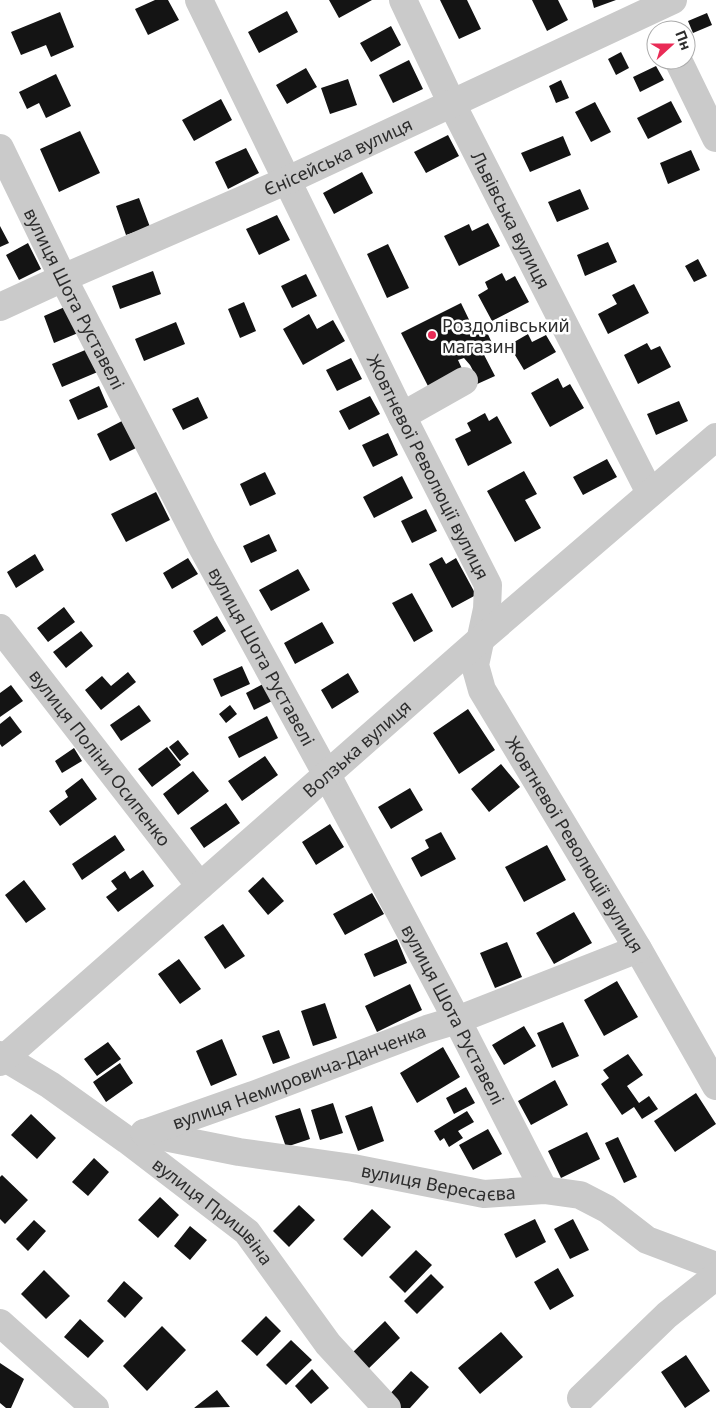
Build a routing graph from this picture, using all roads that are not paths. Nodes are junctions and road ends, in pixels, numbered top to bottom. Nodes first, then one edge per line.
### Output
1 (200, 0) edge
2 (403, 0) edge
3 (660, 10) edge
4 (683, 70) edge
5 (452, 104) junction
6 (716, 138) edge
7 (0, 148) edge
8 (288, 180) junction
9 (63, 278) junction
10 (0, 307) edge
11 (464, 381) dead end
12 (402, 416) junction
13 (716, 436) edge
14 (650, 492) junction
15 (0, 628) edge
16 (482, 638) junction
17 (327, 775) junction
18 (200, 886) junction
19 (638, 949) junction
20 (457, 1020) junction
21 (2, 1058) edge
22 (716, 1086) edge
23 (135, 1136) junction
24 (544, 1190) junction
25 (716, 1266) edge
26 (716, 1276) edge
27 (0, 1322) edge
28 (581, 1398) dead end
29 (95, 1408) edge
30 (387, 1408) edge

1 - 8 street, Жовтневої Революції вулиця
2 - 5 street, Львівська вулиця
3 - 5 street, Єнісейська вулиця
4 - 6 street
5 - 8 street, Єнісейська вулиця
5 - 14 street, Львівська вулиця
7 - 9 street, вулиця Шота Руставелі
8 - 9 street, Єнісейська вулиця
8 - 12 street, Жовтневої Революції вулиця
9 - 10 street, Єнісейська вулиця
9 - 17 street, вулиця Шота Руставелі
11 - 12 street
12 - 16 street, Жовтневої Революції вулиця
13 - 14 street, Волзька вулиця
14 - 16 street, Волзька вулиця
15 - 18 street, вулиця Поліни Осипенко
16 - 17 street, Волзька вулиця
16 - 19 street, Жовтневої Революції вулиця
17 - 18 street, Волзька вулиця
17 - 20 street, вулиця Шота Руставелі
18 - 21 street, Волзька вулиця
19 - 20 street, вулиця Немировича-Данченка
19 - 22 street, Жовтневої Революції вулиця
20 - 23 street, вулиця Немировича-Данченка
20 - 24 street, вулиця Шота Руставелі
21 - 23 street, вулиця Пришвіна
23 - 24 street, вулиця Вересаєва
23 - 30 street, вулиця Пришвіна
24 - 25 street, вулиця Вересаєва
26 - 28 street
27 - 29 street

